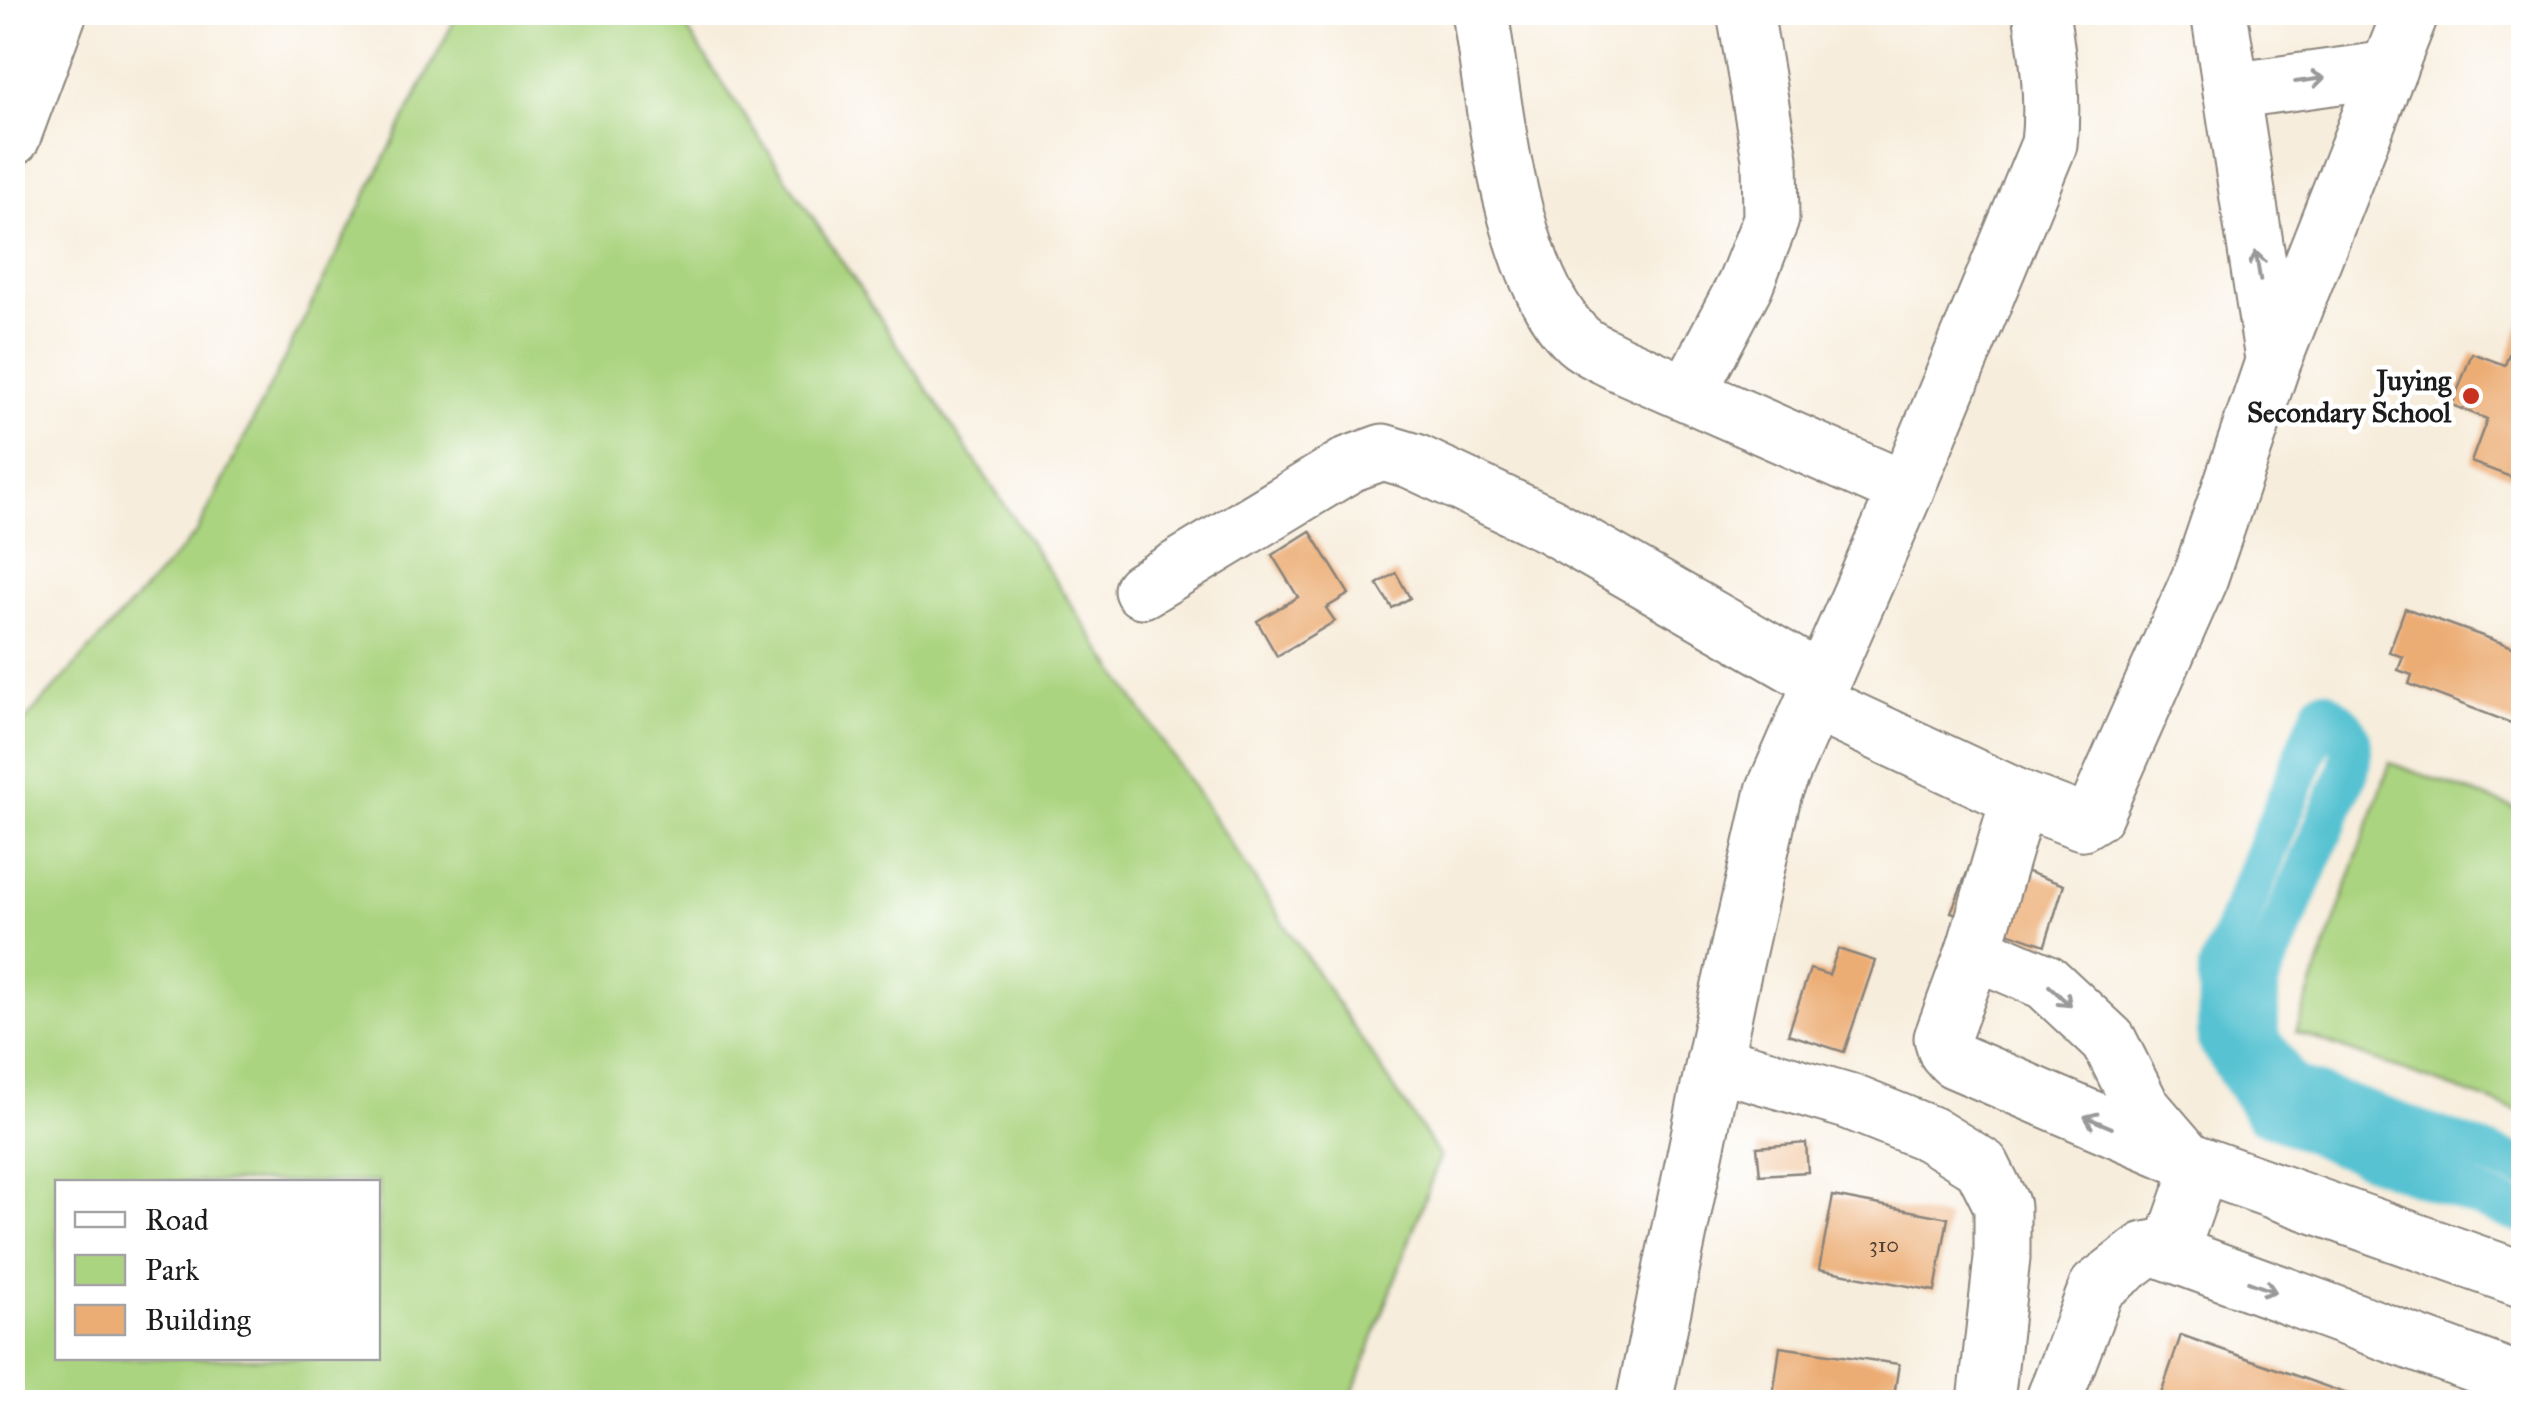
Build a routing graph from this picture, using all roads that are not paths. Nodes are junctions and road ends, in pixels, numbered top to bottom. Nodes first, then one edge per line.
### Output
1 (58, 12) edge
2 (1480, 12) edge
3 (1745, 12) edge
4 (2041, 12) edge
5 (2220, 12) edge
6 (2411, 12) edge
7 (2389, 70) junction
8 (2231, 91) junction
9 (12, 138) edge
10 (2348, 171) junction
11 (2248, 199) junction
12 (2273, 362) junction
13 (1688, 393) junction
14 (1906, 490) junction
15 (1142, 590) dead end
16 (1818, 692) junction
17 (2019, 798) junction
18 (1974, 951) junction
19 (1714, 1062) junction
20 (2194, 1162) junction
21 (2170, 1254) junction
22 (2524, 1280) edge
23 (2524, 1383) edge
24 (1644, 1402) edge
25 (1986, 1402) edge
26 (2054, 1402) edge

1 - 9 lane
2 - 13 lane
3 - 13 lane
4 - 14 lane
5 - 8 lane
6 - 7 lane
8 -> 7 lane
7 - 10 lane
8 - 11 lane
10 - 11 lane
10 - 12 lane
12 -> 11 lane
12 - 17 lane
13 - 14 lane
14 - 16 lane
15 - 16 lane
16 - 17 lane
16 - 19 lane
17 - 18 lane
18 -> 20 lane
20 -> 18 lane
19 - 24 lane
19 - 25 lane
20 - 21 lane
20 - 22 lane
21 -> 23 lane
21 - 26 lane

